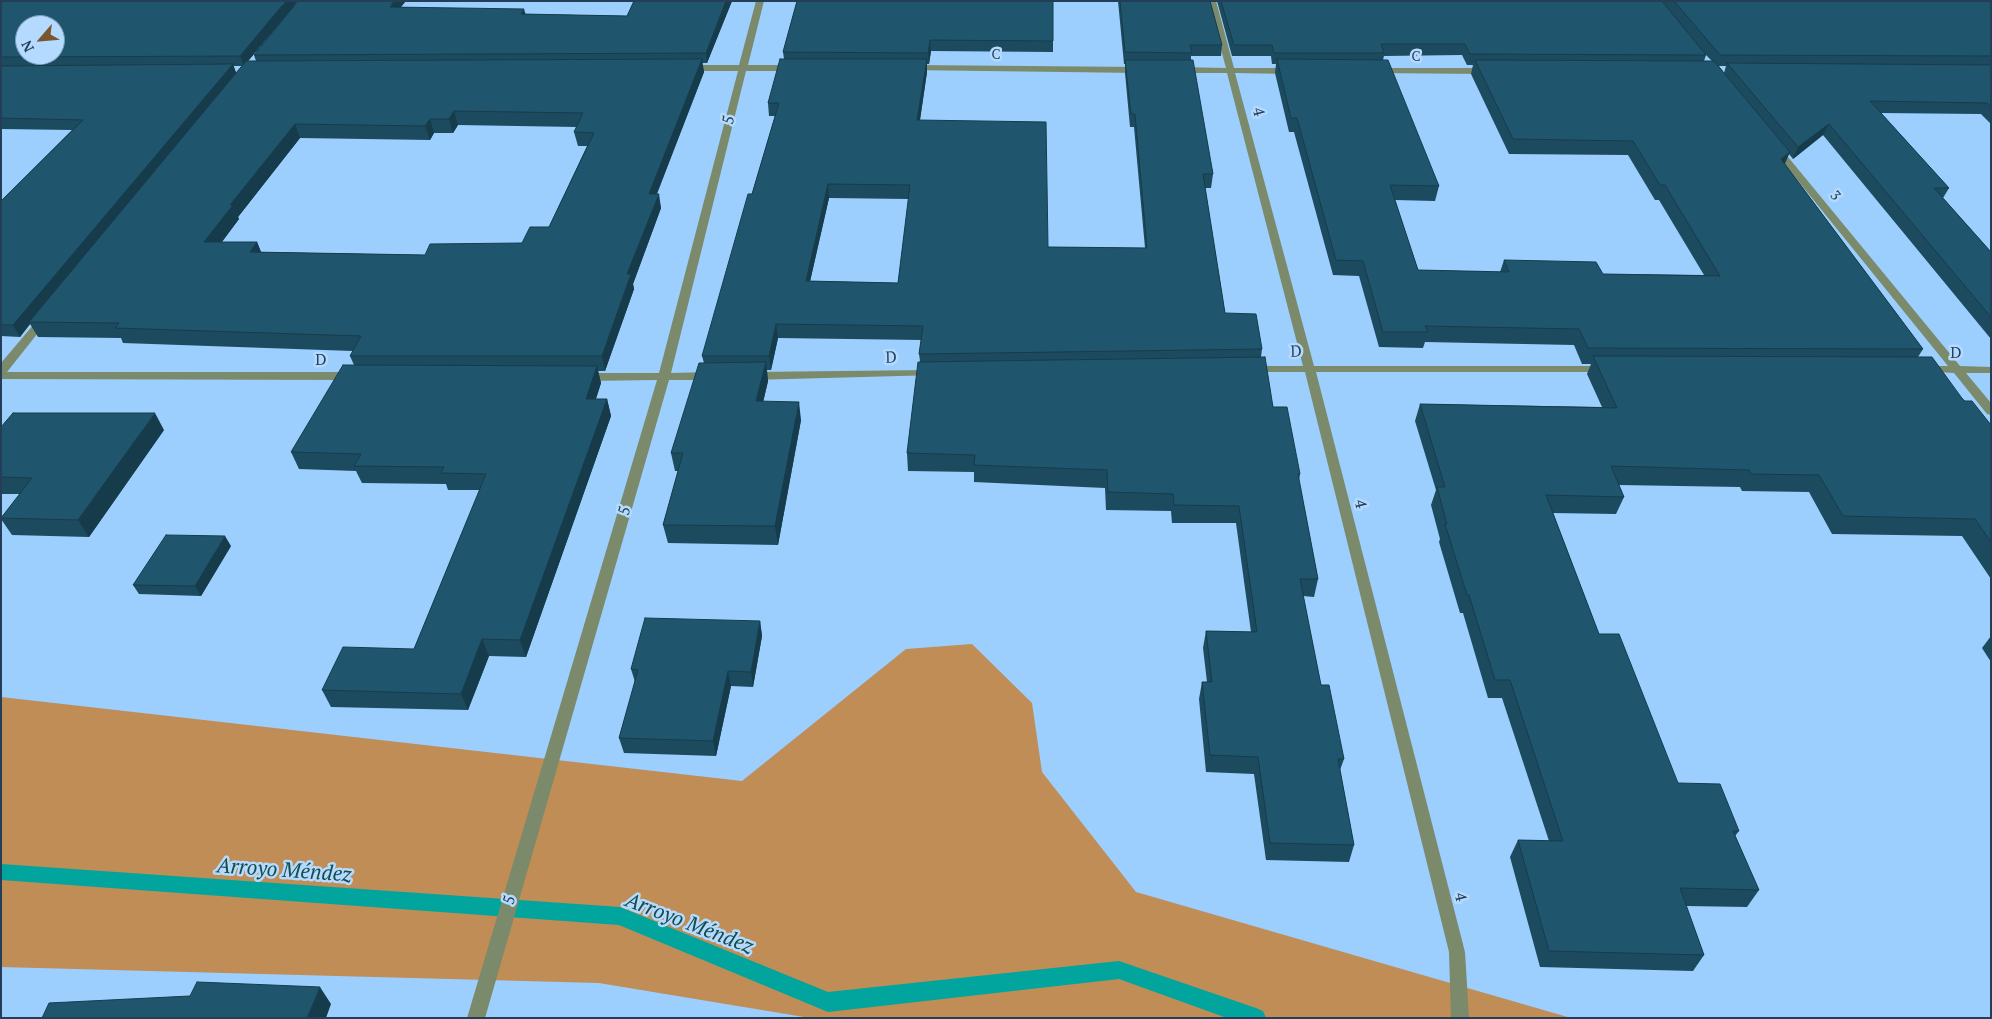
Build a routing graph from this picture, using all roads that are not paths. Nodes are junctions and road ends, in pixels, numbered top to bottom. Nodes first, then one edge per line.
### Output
1 (760, 1) edge
2 (1212, 1) edge
3 (742, 67) junction
4 (673, 68) edge
5 (802, 68) edge
6 (902, 68) edge
7 (1151, 70) edge
8 (1171, 70) edge
9 (1230, 70) junction
10 (1300, 71) edge
11 (1369, 71) edge
12 (1497, 72) edge
13 (1771, 141) edge
14 (51, 311) edge
15 (1310, 368) junction
16 (1240, 369) edge
17 (1618, 369) edge
18 (1917, 370) edge
19 (1957, 370) junction
20 (1991, 370) edge
21 (1, 373) edge
22 (942, 373) edge
23 (367, 376) edge
24 (724, 376) edge
25 (744, 376) edge
26 (575, 377) edge
27 (664, 377) junction
28 (1991, 411) edge
29 (476, 1018) edge
30 (1460, 1018) edge

1 - 3 street, 5
2 - 9 street, 4
3 - 4 street
3 - 5 street
3 - 27 street, 5
6 - 7 street, C
8 - 9 street
9 - 10 street
9 - 15 street, 4
11 - 12 street, C
13 - 19 street, 3
14 - 21 street
15 - 16 street, D
15 - 17 street, D
15 - 30 street, 4
18 - 19 street, D
19 - 20 street, D
19 - 28 street, 3
21 - 23 street, D
22 - 25 street, D
24 - 27 street
26 - 27 street
27 - 29 street, 5

